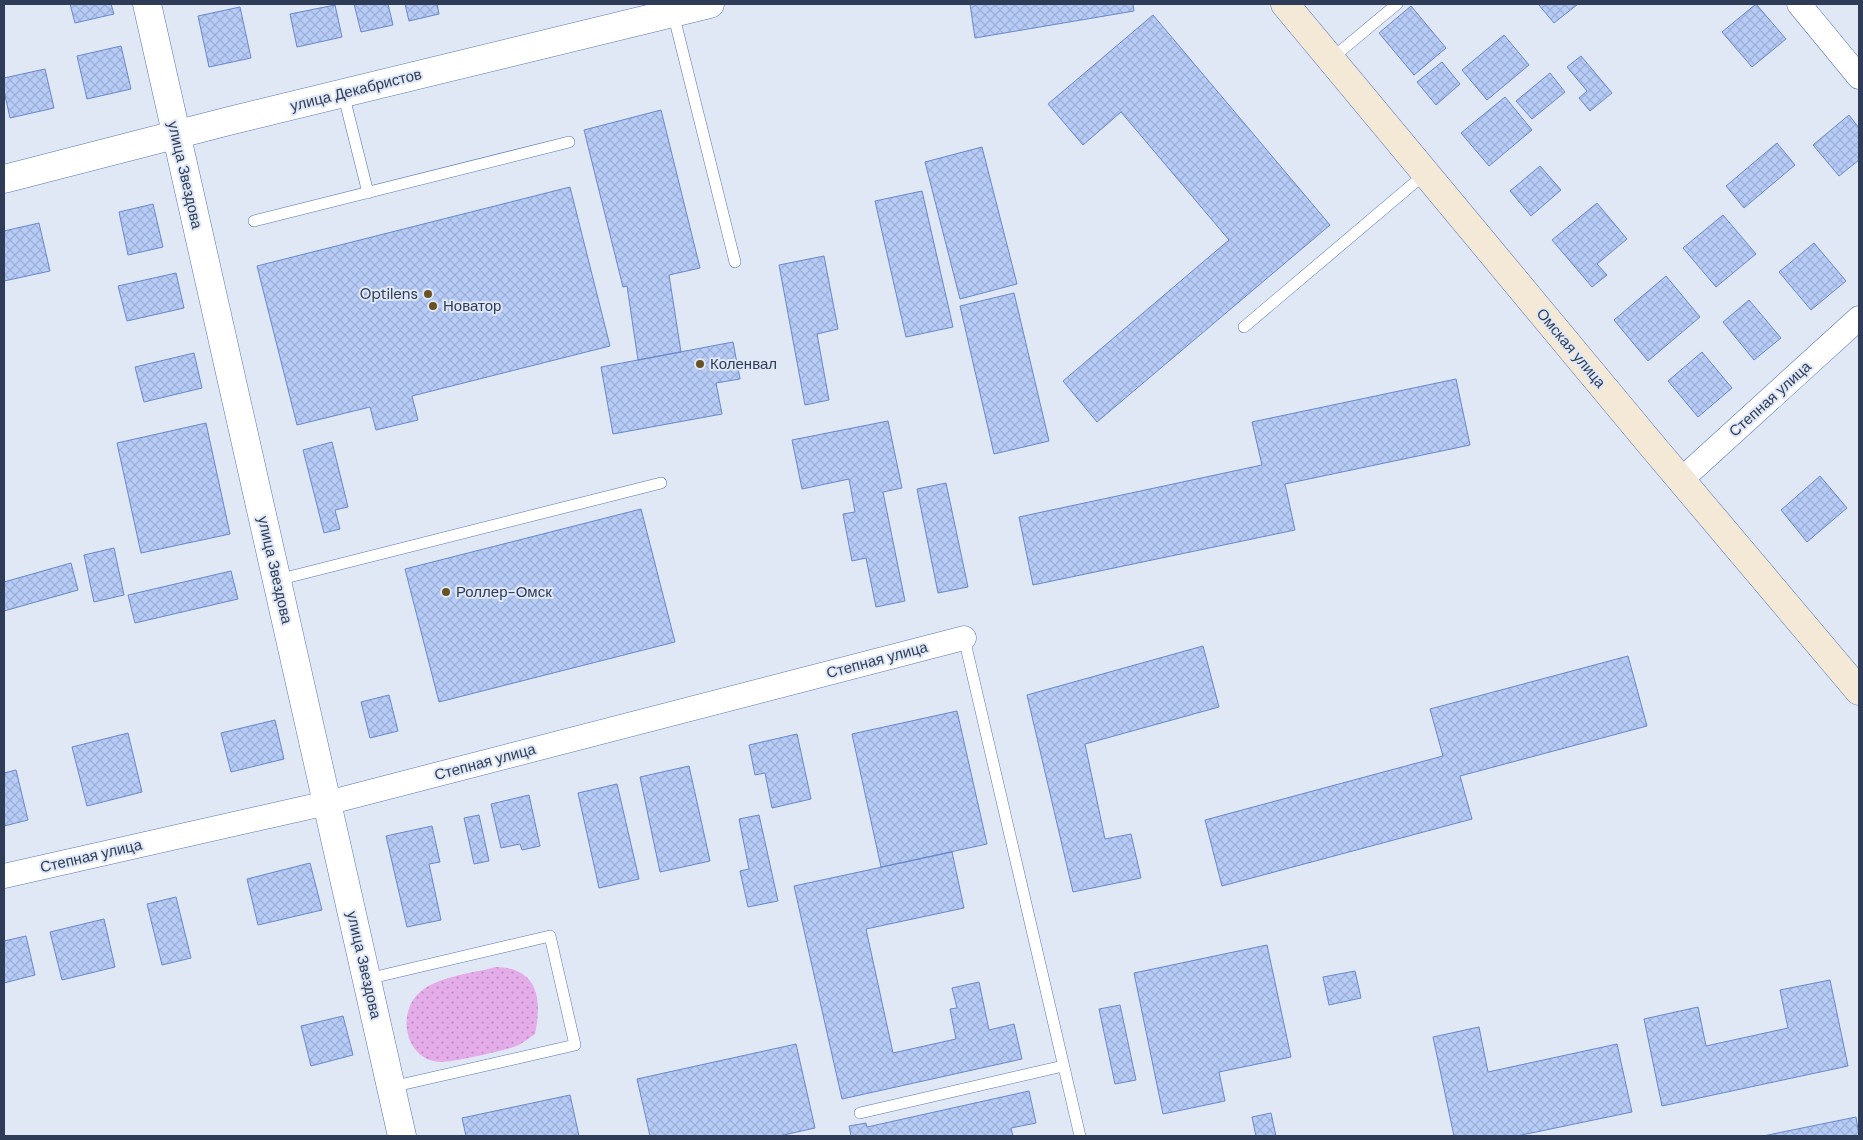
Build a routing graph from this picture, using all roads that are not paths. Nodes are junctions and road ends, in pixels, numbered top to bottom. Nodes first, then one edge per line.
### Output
1 (148, 4) edge
2 (710, 4) edge
3 (1285, 4) edge
4 (1397, 4) edge
5 (1799, 4) edge
6 (673, 13) junction
7 (1331, 59) junction
8 (1859, 77) edge
9 (343, 93) junction
10 (176, 134) junction
11 (569, 142) dead end
12 (1426, 173) junction
13 (4, 179) edge
14 (368, 193) junction
15 (254, 221) dead end
16 (735, 262) dead end
17 (1859, 318) edge
18 (1244, 327) dead end
19 (1682, 480) junction
20 (661, 483) dead end
21 (277, 580) junction
22 (964, 638) joint
23 (1859, 691) edge
24 (327, 803) junction
25 (4, 876) edge
26 (367, 979) junction
27 (1064, 1066) junction
28 (391, 1087) junction
29 (860, 1113) dead end
30 (402, 1136) edge
31 (1080, 1136) edge

1 - 10 street, улица Звездова
2 - 6 street, улица Декабристов
3 - 7 main road, Омская улица
4 - 7 lane
5 - 8 street
6 - 9 street, улица Декабристов
6 - 16 lane
7 - 12 main road, Омская улица
9 - 10 street, улица Декабристов
9 - 14 lane
10 - 13 street, улица Декабристов
10 - 21 street, улица Звездова
11 - 14 lane
12 - 18 lane
12 - 19 main road, Омская улица
14 - 15 lane
17 - 19 street, Степная улица
19 - 23 main road, Омская улица
20 - 21 lane
21 - 24 street, улица Звездова
22 - 24 street, Степная улица
22 - 27 lane
24 - 25 street, Степная улица
24 - 26 street, улица Звездова
26 - 28 street, улица Звездова
26 - 28 lane
27 - 29 lane
27 - 31 lane
28 - 30 street, улица Звездова

